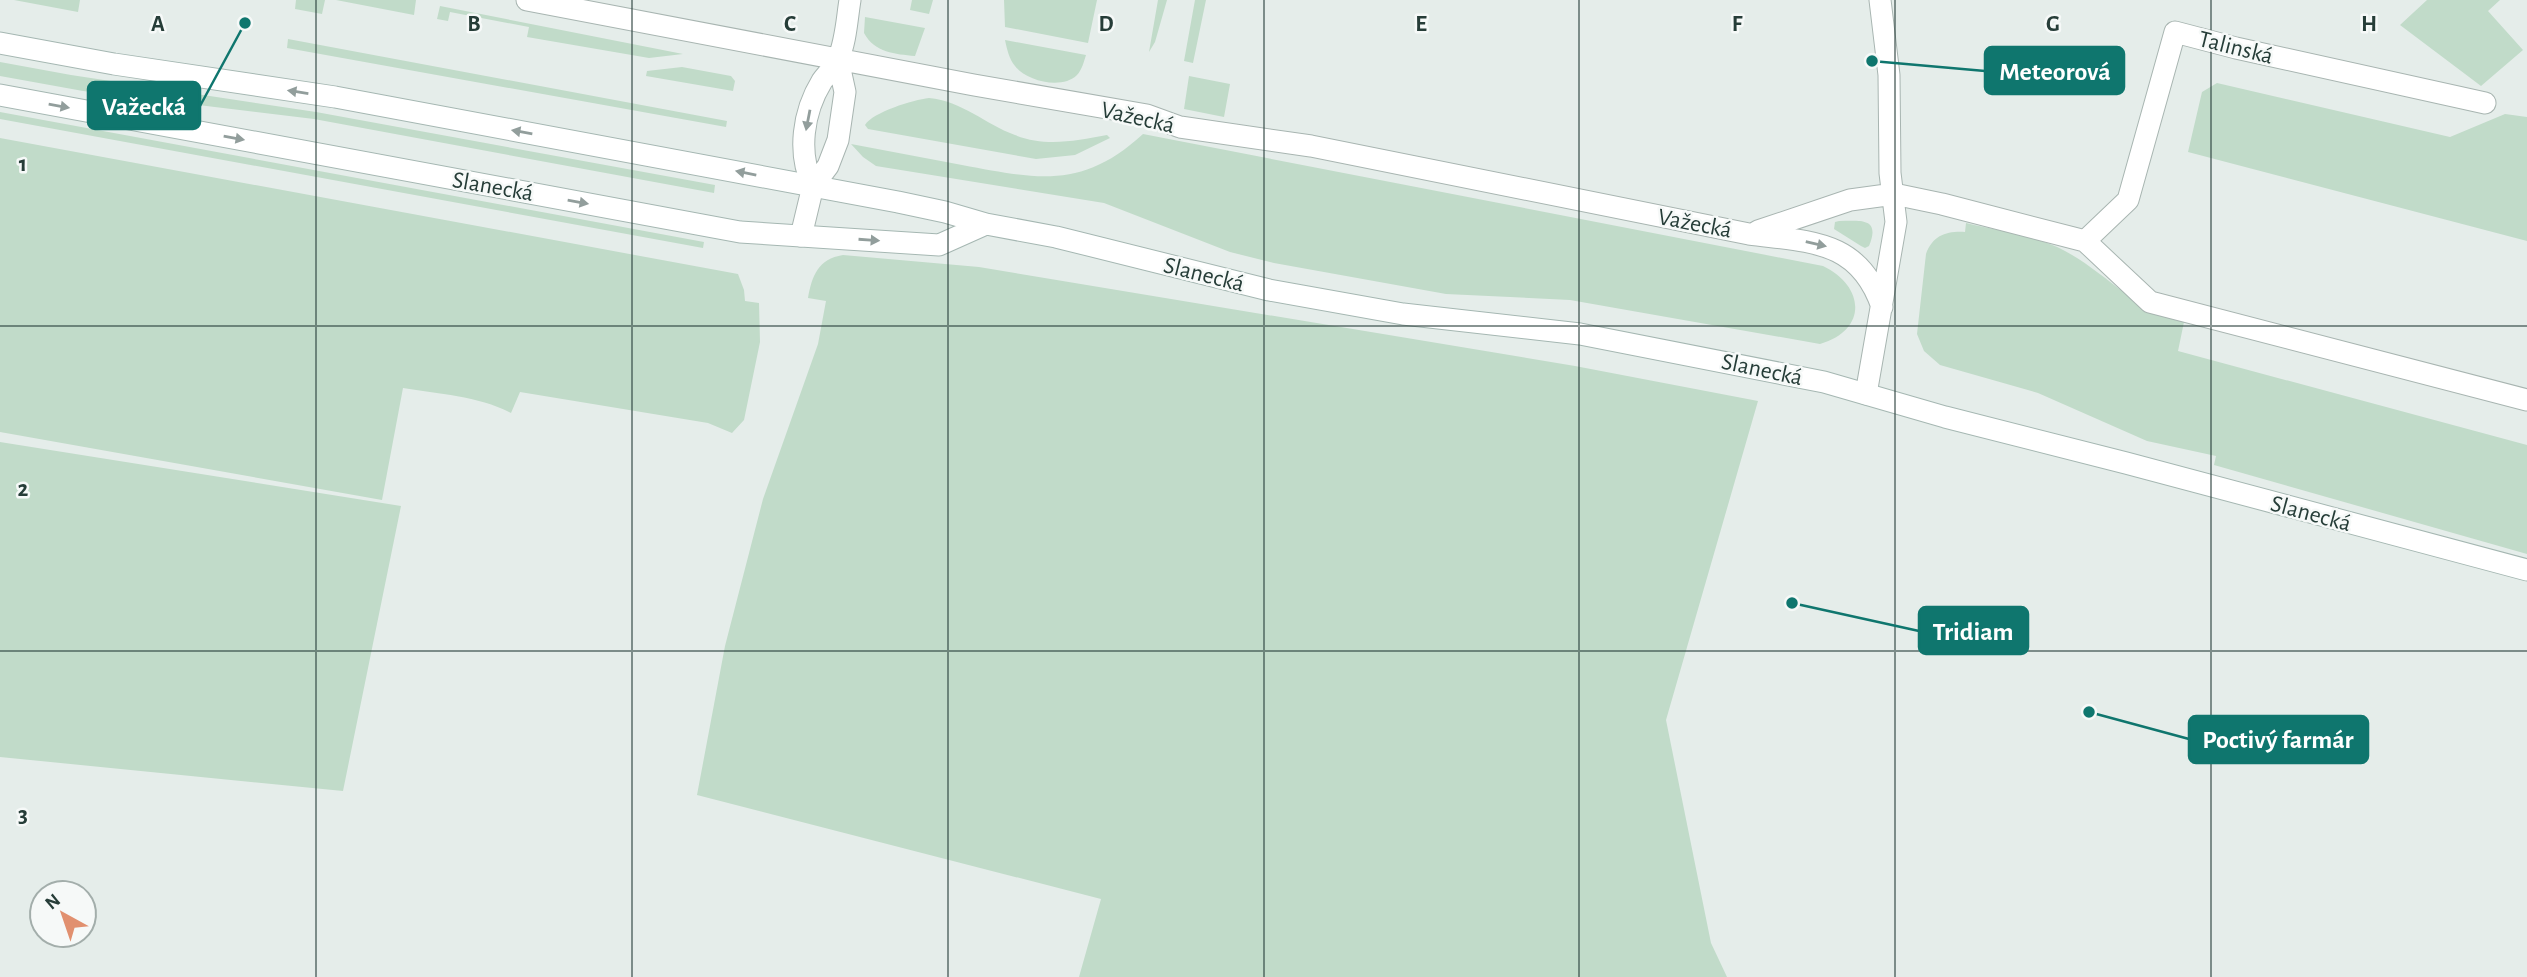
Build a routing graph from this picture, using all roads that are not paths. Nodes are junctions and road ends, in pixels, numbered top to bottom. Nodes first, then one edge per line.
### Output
1 (527, 0) edge
2 (850, 0) edge
3 (1880, 0) edge
4 (0, 43) edge
5 (838, 60) junction
6 (0, 95) edge
7 (2484, 103) dead end
8 (813, 186) junction
9 (1894, 194) junction
10 (986, 223) junction
11 (1749, 234) junction
12 (801, 236) junction
13 (2085, 241) junction
14 (1882, 307) junction
15 (1866, 394) junction
16 (2527, 400) edge
17 (2527, 570) edge

1 - 5 street, Važecká
2 - 5 street
3 - 9 street
8 -> 4 street, Slanecká
5 - 8 street
5 -> 8 street
5 - 11 street, Važecká
6 -> 12 street, Slanecká
7 - 13 street, Talinská
8 - 10 street, Slanecká
8 - 12 street
9 - 11 street, Važecká
9 - 13 street
9 - 14 street
12 -> 10 street, Slanecká
10 - 15 street, Slanecká
11 -> 14 street, Važecká
13 - 16 street
14 - 15 street
15 - 17 street, Slanecká

